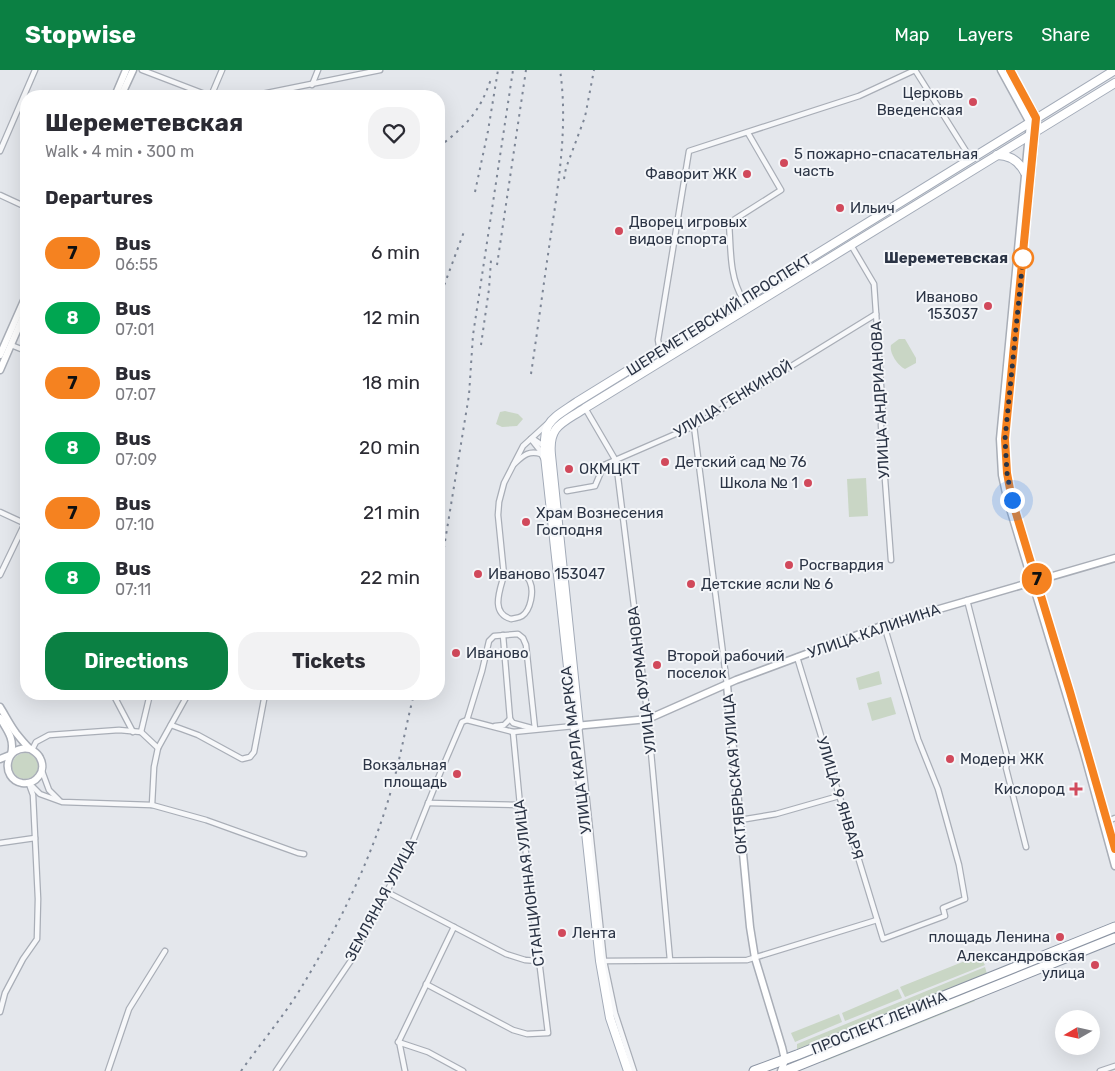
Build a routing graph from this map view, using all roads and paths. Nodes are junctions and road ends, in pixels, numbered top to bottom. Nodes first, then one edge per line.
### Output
1 (35, 70) edge
2 (126, 70) edge
3 (133, 70) edge
4 (142, 70) edge
5 (222, 70) edge
6 (318, 70) edge
7 (380, 70) edge
8 (915, 70) edge
9 (1001, 70) edge
10 (1010, 70) edge
11 (1115, 70) edge
12 (1115, 83) edge
13 (312, 84) junction
14 (26, 90) edge
15 (118, 90) edge
16 (124, 90) edge
17 (194, 90) edge
18 (213, 90) edge
19 (282, 90) edge
20 (20, 105) edge
21 (1033, 120) junction
22 (748, 132) junction
23 (1032, 134) junction
24 (0, 151) edge
25 (997, 155) junction
26 (971, 159) junction
27 (1025, 173) junction
28 (0, 195) edge
29 (20, 204) edge
30 (893, 207) junction
31 (898, 216) junction
32 (851, 245) junction
33 (743, 299) junction
34 (749, 308) junction
35 (20, 310) edge
36 (876, 314) junction
37 (20, 320) edge
38 (6, 342) edge
39 (20, 349) edge
40 (660, 351) junction
41 (0, 355) edge
42 (665, 360) junction
43 (0, 370) edge
44 (585, 408) junction
45 (694, 426) junction
46 (546, 429) junction
47 (554, 429) junction
48 (531, 439) junction
49 (544, 446) junction
50 (547, 457) junction
51 (616, 461) junction
52 (511, 466) junction
53 (567, 491) dead end
54 (0, 512) edge
55 (20, 520) edge
56 (20, 535) edge
57 (1115, 558) edge
58 (891, 560) dead end
59 (0, 575) edge
60 (504, 575) junction
61 (1034, 581) junction
62 (967, 600) junction
63 (884, 624) junction
64 (503, 635) junction
65 (797, 658) junction
66 (727, 685) junction
67 (116, 700) edge
68 (149, 700) edge
69 (185, 700) edge
70 (265, 700) edge
71 (0, 707) edge
72 (0, 718) edge
73 (510, 719) junction
74 (648, 719) junction
75 (467, 720) junction
76 (171, 725) junction
77 (486, 726) junction
78 (576, 726) junction
79 (535, 729) junction
80 (133, 732) junction
81 (141, 732) junction
82 (513, 732) junction
83 (158, 748) junction
84 (31, 749) junction
85 (11, 755) junction
86 (0, 759) edge
87 (42, 770) junction
88 (0, 773) edge
89 (11, 777) junction
90 (29, 783) junction
91 (839, 796) junction
92 (62, 802) junction
93 (428, 803) junction
94 (152, 805) junction
95 (520, 805) junction
96 (1115, 818) edge
97 (740, 820) junction
98 (1105, 822) junction
99 (34, 838) junction
100 (0, 842) edge
101 (1026, 847) dead end
102 (1115, 849) edge
103 (304, 854) dead end
104 (1115, 866) edge
105 (387, 892) junction
106 (877, 920) junction
107 (454, 926) junction
108 (1115, 927) edge
109 (1115, 938) edge
110 (165, 950) dead end
111 (755, 958) junction
112 (670, 960) junction
113 (538, 961) junction
114 (602, 961) junction
115 (426, 984) junction
116 (2, 998) edge
117 (0, 1012) edge
118 (398, 1042) junction
119 (785, 1060) junction
120 (1115, 1066) edge
121 (108, 1071) edge
122 (276, 1071) edge
123 (405, 1071) edge
124 (463, 1071) edge
125 (628, 1071) edge
126 (634, 1071) edge
127 (754, 1071) edge
128 (781, 1071) edge
129 (786, 1071) edge
130 (1100, 1071) edge

1 - 14 street
2 - 15 main road
3 - 16 main road
4 - 17 street
5 - 18 street
6 - 13 street
7 - 13 street
8 - 22 street
8 - 26 street
9 - 21 main road
10 - 21 main road
11 - 21 main road, ШЕРЕМЕТЕВСКИЙ ПРОСПЕКТ
12 - 23 main road, ШЕРЕМЕТЕВСКИЙ ПРОСПЕКТ
13 - 19 street
20 - 24 street
21 - 23 main road
21 - 26 main road, ШЕРЕМЕТЕВСКИЙ ПРОСПЕКТ
22 - 33 street
22 - 40 street
23 - 25 main road, ШЕРЕМЕТЕВСКИЙ ПРОСПЕКТ
23 - 27 main road
23 - 61 main road
25 - 27 main road
25 - 31 main road, ШЕРЕМЕТЕВСКИЙ ПРОСПЕКТ
26 - 30 main road, ШЕРЕМЕТЕВСКИЙ ПРОСПЕКТ
27 - 61 main road
28 - 29 street
30 - 31 main road
30 - 33 main road, ШЕРЕМЕТЕВСКИЙ ПРОСПЕКТ
31 - 32 main road, ШЕРЕМЕТЕВСКИЙ ПРОСПЕКТ
32 - 34 main road, ШЕРЕМЕТЕВСКИЙ ПРОСПЕКТ
32 - 36 street, УЛИЦА АНДРИАНОВА
33 - 34 main road
33 - 40 main road, ШЕРЕМЕТЕВСКИЙ ПРОСПЕКТ
34 - 42 main road, ШЕРЕМЕТЕВСКИЙ ПРОСПЕКТ
35 - 38 main road
36 - 45 street, УЛИЦА ГЕНКИНОЙ
36 - 58 street, УЛИЦА АНДРИАНОВА
37 - 38 main road
38 - 39 street
38 - 41 main road
38 - 43 main road
40 - 42 main road
40 - 46 main road, ШЕРЕМЕТЕВСКИЙ ПРОСПЕКТ
42 - 44 main road, ШЕРЕМЕТЕВСКИЙ ПРОСПЕКТ
44 - 47 main road, ШЕРЕМЕТЕВСКИЙ ПРОСПЕКТ
44 - 51 street, УЛИЦА ФУРМАНОВА
45 - 51 street, УЛИЦА ГЕНКИНОЙ
45 - 66 street, ОКТЯБРЬСКАЯ УЛИЦА
46 - 47 street
46 - 48 street
46 - 48 street
46 - 49 main road, УЛИЦА КАРЛА МАРКСА
47 - 50 main road, УЛИЦА КАРЛА МАРКСА
48 - 49 street
48 - 50 street
48 - 52 street
49 - 50 main road, УЛИЦА КАРЛА МАРКСА
50 - 52 street
50 - 78 main road, УЛИЦА КАРЛА МАРКСА
51 - 53 street, УЛИЦА ГЕНКИНОЙ
51 - 74 street, УЛИЦА ФУРМАНОВА
52 - 60 street
54 - 55 street
56 - 59 street
57 - 61 main road, УЛИЦА КАЛИНИНА
60 - 60 street
61 - 62 main road, УЛИЦА КАЛИНИНА
61 - 98 main road
62 - 63 main road, УЛИЦА КАЛИНИНА
62 - 101 street
63 - 65 main road, УЛИЦА КАЛИНИНА
63 - 106 street, УЛИЦА 9 ЯНВАРЯ
64 - 73 street
64 - 75 street
64 - 79 street
65 - 66 main road, УЛИЦА КАЛИНИНА
65 - 91 street, УЛИЦА 9 ЯНВАРЯ
66 - 74 main road, УЛИЦА КАЛИНИНА
66 - 97 main road, ОКТЯБРЬСКАЯ УЛИЦА
67 - 80 street
68 - 81 street
69 - 76 street
70 - 76 street
71 - 84 main road
72 - 85 main road
73 - 77 street
73 - 79 street
74 - 78 main road, УЛИЦА КАЛИНИНА
74 - 112 street, УЛИЦА ФУРМАНОВА
75 - 77 street
75 - 93 street, ЗЕМЛЯНАЯ УЛИЦА
76 - 83 street
77 - 82 street
78 - 79 street
78 - 114 main road, УЛИЦА КАРЛА МАРКСА
79 - 82 street
80 - 81 street
80 - 84 street
81 - 83 street
82 - 95 street, СТАНЦИОННАЯ УЛИЦА
83 - 94 street
84 - 85 main road
84 - 87 main road
85 - 86 main road
85 - 89 main road
87 - 90 main road
87 - 92 street
88 - 89 main road
89 - 90 main road
90 - 92 street
90 - 99 street
91 - 97 street
91 - 106 street, УЛИЦА 9 ЯНВАРЯ
92 - 94 street
93 - 95 street
93 - 105 street, ЗЕМЛЯНАЯ УЛИЦА
94 - 103 street
95 - 113 street, СТАНЦИОННАЯ УЛИЦА
96 - 98 street
97 - 111 main road, ОКТЯБРЬСКАЯ УЛИЦА
98 - 102 main road
98 - 104 main road
99 - 100 street
99 - 116 street
105 - 107 street
105 - 122 street, ЗЕМЛЯНАЯ УЛИЦА
106 - 111 street
107 - 113 street
107 - 115 street
108 - 119 highway, ПРОСПЕКТ ЛЕНИНА
109 - 129 highway, ПРОСПЕКТ ЛЕНИНА
110 - 121 street
111 - 112 street
111 - 119 main road, ОКТЯБРЬСКАЯ УЛИЦА
112 - 114 street
113 - 115 street, СТАНЦИОННАЯ УЛИЦА
114 - 125 main road, УЛИЦА КАРЛА МАРКСА
114 - 126 street, УЛИЦА КАРЛА МАРКСА
115 - 118 street
116 - 117 street
118 - 123 street
118 - 124 street
119 - 127 highway, ПРОСПЕКТ ЛЕНИНА
119 - 128 main road
120 - 130 street

